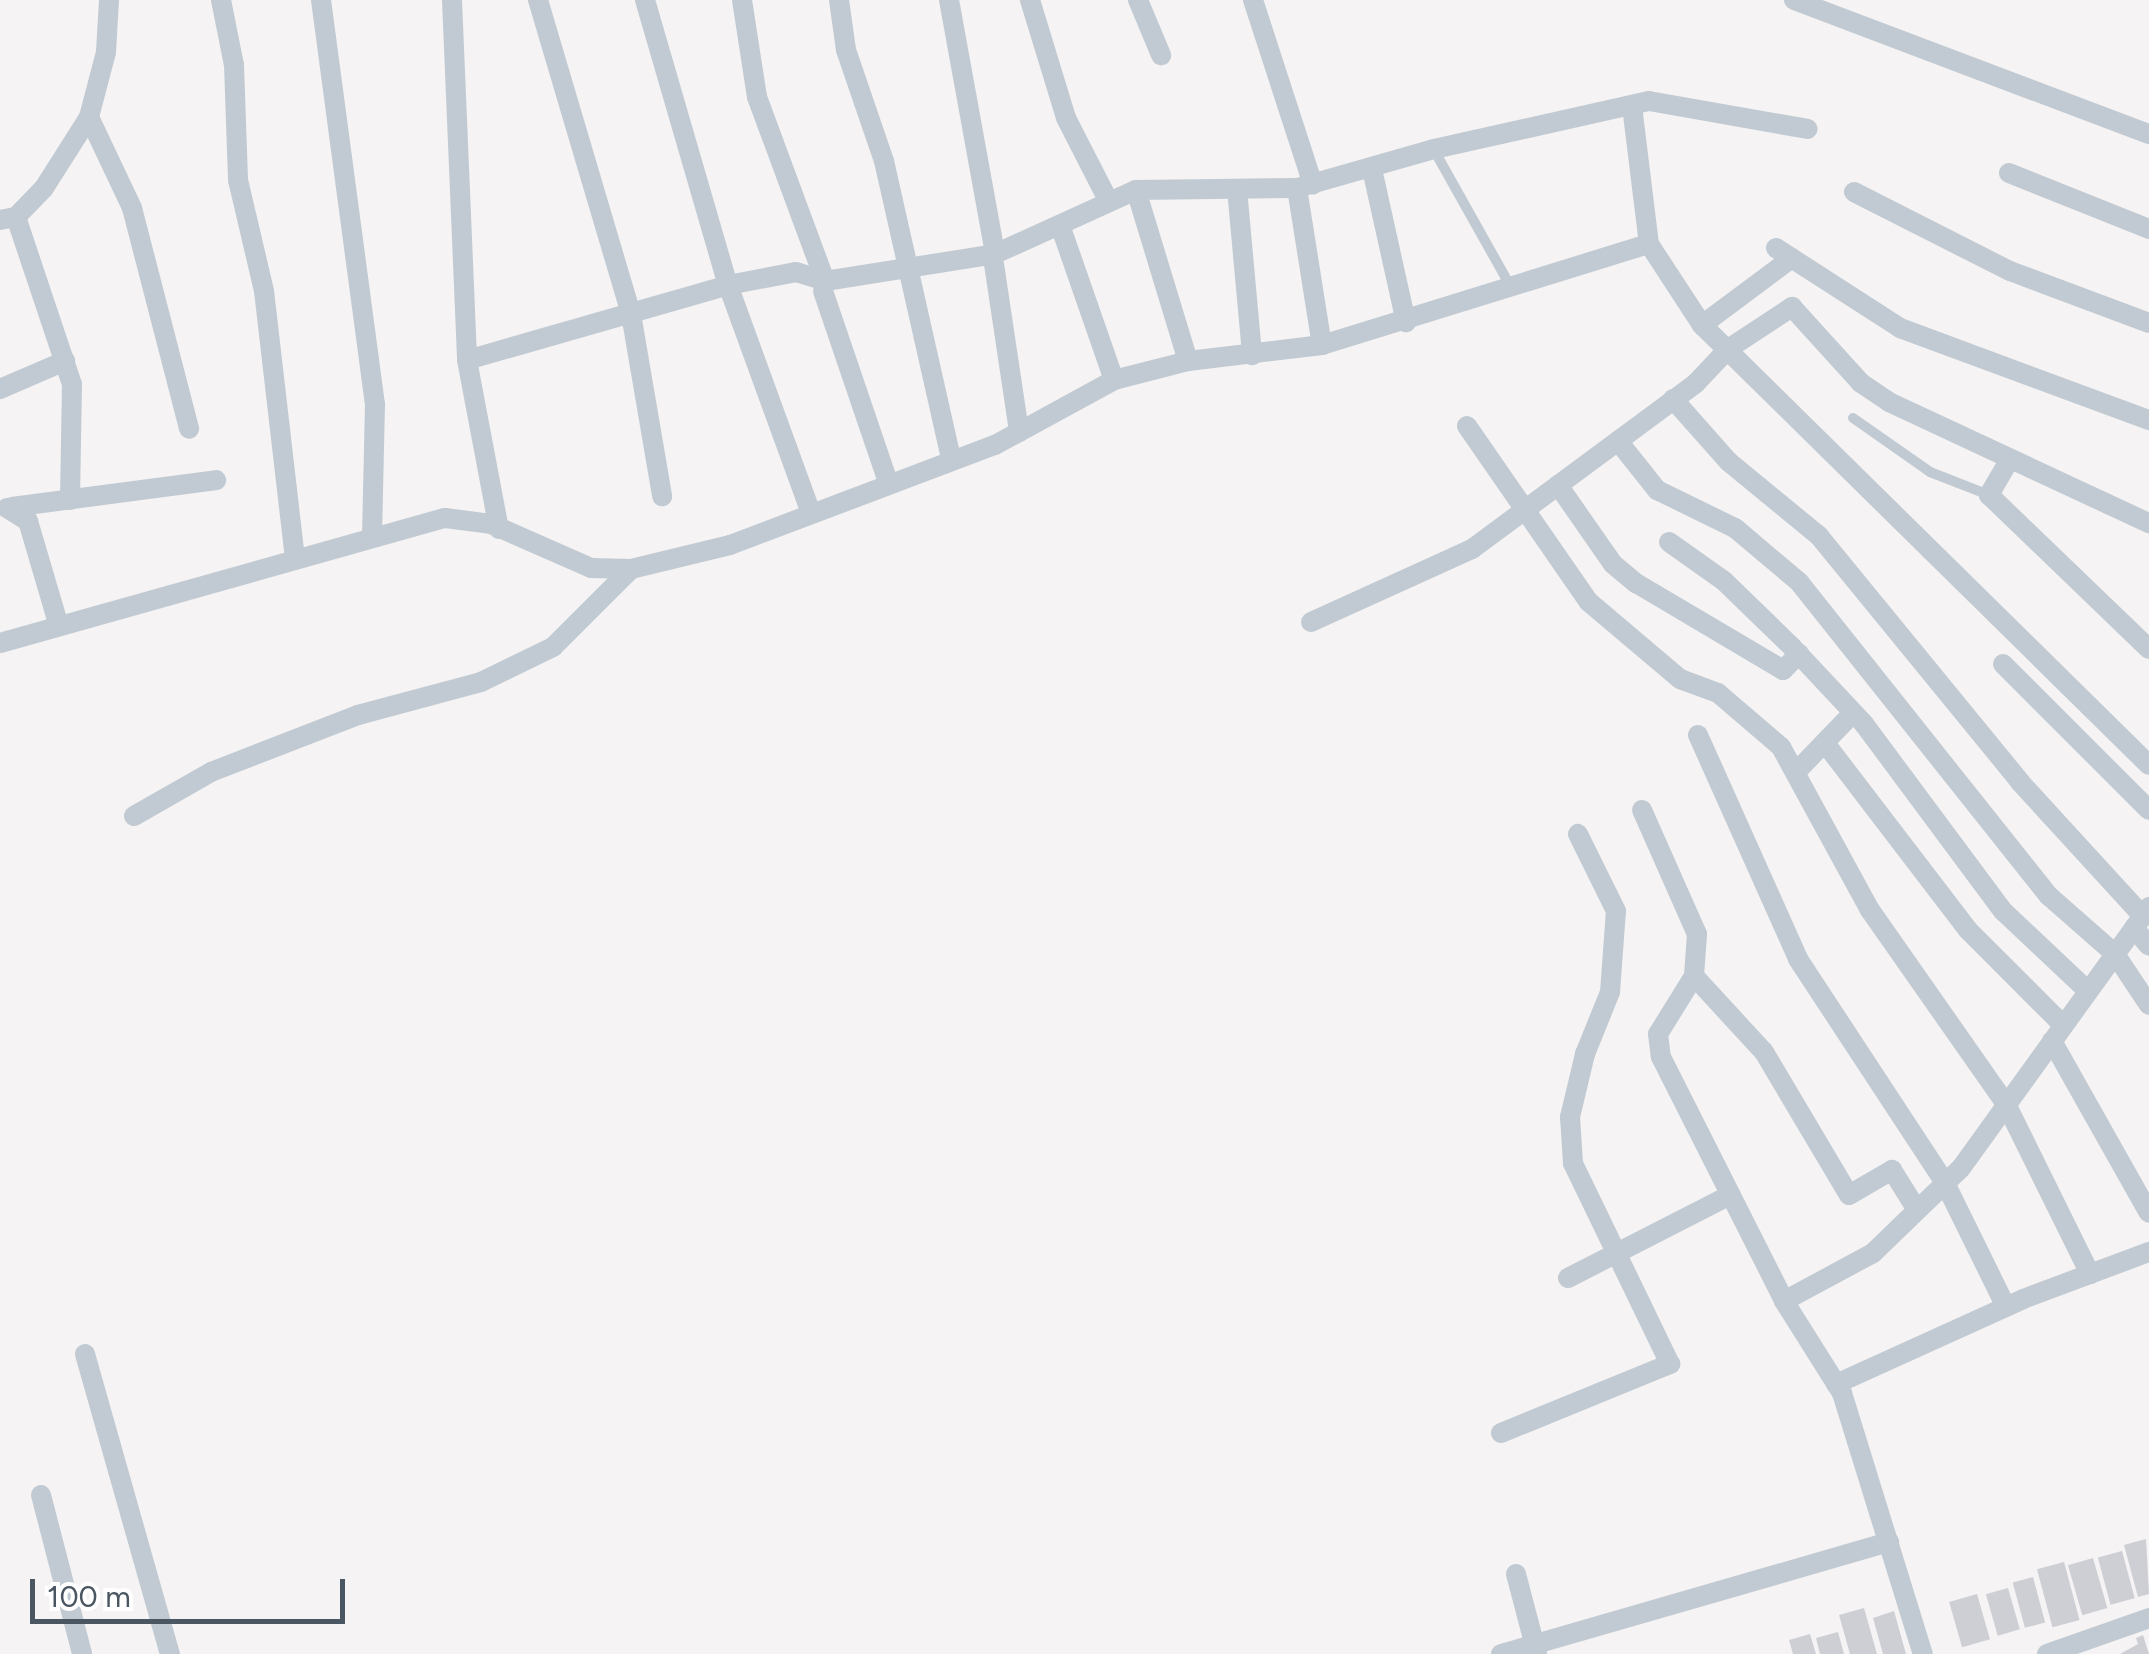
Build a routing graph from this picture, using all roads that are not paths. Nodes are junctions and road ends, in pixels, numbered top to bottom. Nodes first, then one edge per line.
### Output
1 (109, 0) edge
2 (221, 0) edge
3 (321, 0) edge
4 (452, 0) edge
5 (538, 0) edge
6 (646, 0) edge
7 (742, 0) edge
8 (840, 0) edge
9 (949, 0) edge
10 (1030, 0) edge
11 (1138, 0) edge
12 (1253, 0) edge
13 (1794, 0) edge
14 (1161, 55) dead end
15 (1632, 106) junction
16 (89, 117) junction
17 (1808, 129) dead end
18 (2149, 134) edge
19 (1434, 149) junction
20 (1372, 169) junction
21 (2009, 173) dead end
22 (1305, 187) junction
23 (1237, 189) junction
24 (1136, 190) junction
25 (1854, 192) dead end
26 (1109, 202) junction
27 (8, 218) edge
28 (1060, 225) junction
29 (2149, 229) edge
30 (1648, 244) junction
31 (994, 259) junction
32 (907, 267) junction
33 (728, 284) junction
34 (824, 286) junction
35 (1512, 287) junction
36 (631, 314) junction
37 (1406, 322) junction
38 (2149, 323) edge
39 (1702, 324) junction
40 (1322, 345) junction
41 (1728, 349) junction
42 (1252, 355) junction
43 (64, 360) junction
44 (467, 360) junction
45 (1188, 361) junction
46 (1114, 380) junction
47 (0, 390) edge
48 (1673, 399) junction
49 (1852, 418) dead end
50 (2149, 420) edge
51 (1467, 426) dead end
52 (189, 429) dead end
53 (1019, 432) junction
54 (1618, 441) junction
55 (2010, 458) junction
56 (951, 459) junction
57 (216, 480) dead end
58 (888, 482) junction
59 (1558, 485) junction
60 (1989, 495) junction
61 (662, 496) dead end
62 (70, 500) junction
63 (6, 508) edge
64 (1523, 511) junction
65 (811, 514) junction
66 (2149, 523) edge
67 (499, 530) junction
68 (372, 536) junction
69 (1669, 542) dead end
70 (295, 558) junction
71 (630, 569) junction
72 (1311, 622) dead end
73 (59, 626) junction
74 (0, 644) edge
75 (2149, 650) edge
76 (1799, 654) junction
77 (2003, 664) dead end
78 (1854, 713) junction
79 (1698, 736) dead end
80 (1824, 743) junction
81 (2149, 765) edge
82 (1796, 772) junction
83 (1642, 810) dead end
84 (2149, 810) edge
85 (134, 816) dead end
86 (1578, 834) dead end
87 (2142, 917) edge
88 (2149, 946) edge
89 (2115, 954) junction
90 (1694, 976) junction
91 (2088, 991) junction
92 (2149, 1005) edge
93 (2058, 1033) junction
94 (2006, 1104) junction
95 (1944, 1183) junction
96 (1730, 1195) junction
97 (1918, 1210) junction
98 (2149, 1213) edge
99 (1621, 1251) junction
100 (2149, 1252) edge
101 (2090, 1274) junction
102 (1568, 1278) dead end
103 (1784, 1301) junction
104 (2006, 1307) junction
105 (85, 1354) dead end
106 (1836, 1384) junction
107 (1501, 1433) dead end
108 (41, 1495) dead end
109 (1889, 1542) junction
110 (1516, 1574) dead end
111 (2149, 1618) edge
112 (1536, 1650) edge
113 (82, 1654) edge
114 (170, 1654) edge
115 (1501, 1654) edge
116 (1923, 1654) edge
117 (2048, 1654) edge

1 - 16 street
2 - 70 street
3 - 68 street
4 - 44 street
5 - 36 street
6 - 33 street
7 - 34 street
8 - 32 street
9 - 31 street
10 - 26 street
11 - 14 street
12 - 22 street
13 - 18 street
15 - 17 street
15 - 19 street
15 - 30 street
16 - 27 street
16 - 52 street
19 - 20 street
19 - 35 lane
20 - 22 street
20 - 37 street
21 - 29 street
22 - 23 street
22 - 40 street
23 - 24 street
23 - 42 street
24 - 26 street
24 - 45 street
25 - 38 street
26 - 28 street
27 - 43 street
28 - 31 street
28 - 46 street
30 - 35 street
30 - 39 street
31 - 32 street
31 - 53 street
32 - 34 street
32 - 56 street
33 - 34 street
33 - 36 street
33 - 65 street
34 - 58 street
35 - 37 street
36 - 44 street
36 - 61 street
37 - 40 street
39 - 41 street
39 - 50 street
40 - 42 street
41 - 48 street
41 - 55 street
41 - 81 street
42 - 45 street
43 - 47 street
43 - 62 street
44 - 67 street
45 - 46 street
46 - 53 street
48 - 54 street
48 - 87 street
49 - 60 lane
51 - 64 street
53 - 56 street
54 - 59 street
54 - 89 street
55 - 60 street
55 - 66 street
56 - 58 street
57 - 62 street
58 - 65 street
59 - 64 street
59 - 76 street
60 - 75 street
62 - 63 street
63 - 73 street
64 - 72 street
64 - 82 street
65 - 71 street
67 - 68 street
67 - 71 street
68 - 70 street
69 - 76 street
70 - 73 street
71 - 85 street
73 - 74 street
76 - 78 street
77 - 84 street
78 - 80 street
78 - 91 street
79 - 95 street
80 - 82 street
80 - 93 street
82 - 94 street
83 - 90 street
86 - 99 street
87 - 88 street
87 - 89 street
89 - 91 street
89 - 92 street
90 - 96 street
90 - 97 street
91 - 93 street
93 - 94 street
93 - 98 street
94 - 95 street
94 - 101 street
95 - 97 street
95 - 104 street
96 - 99 street
96 - 103 street
97 - 103 street
99 - 102 street
99 - 107 street
100 - 101 street
101 - 104 street
103 - 106 street
104 - 106 street
105 - 114 street
106 - 109 street
108 - 113 street
109 - 112 street
109 - 116 street
110 - 112 street
111 - 117 street
112 - 115 street

